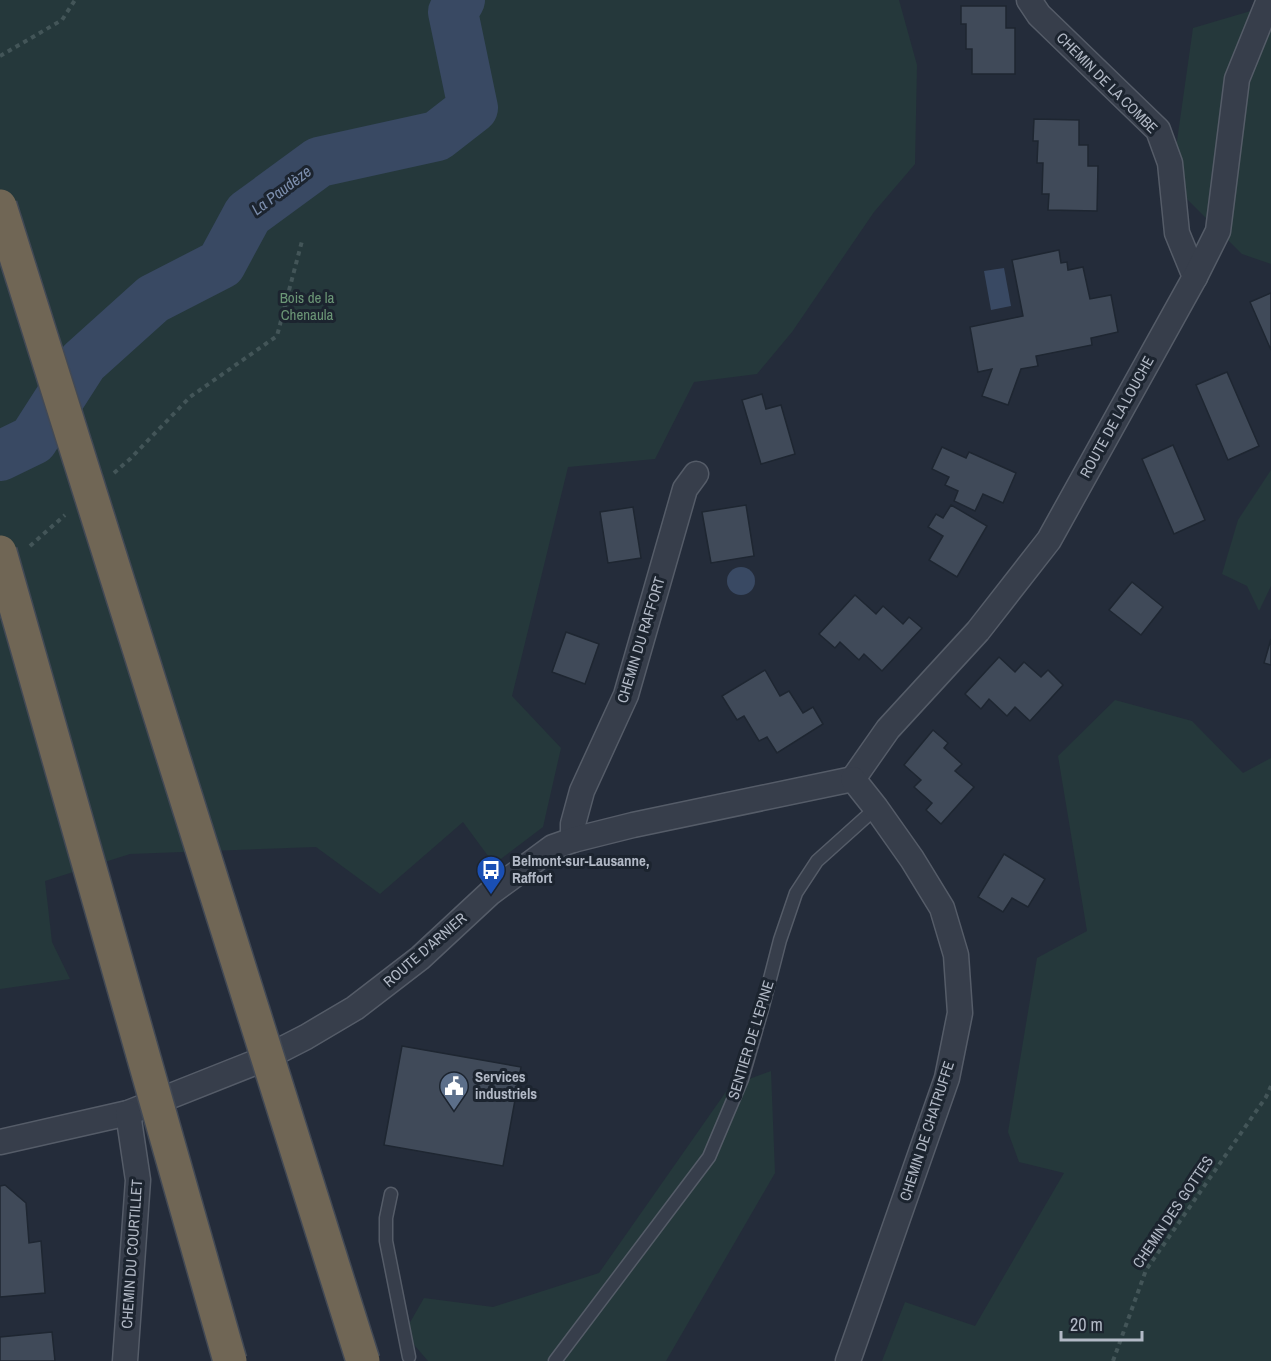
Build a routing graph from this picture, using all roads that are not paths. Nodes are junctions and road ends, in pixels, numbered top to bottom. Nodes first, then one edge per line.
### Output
1 (1029, 0) edge
2 (1269, 0) edge
3 (0, 206) edge
4 (1195, 277) junction
5 (696, 474) dead end
6 (13, 551) edge
7 (852, 779) junction
8 (876, 808) junction
9 (573, 840) junction
10 (128, 1113) junction
11 (0, 1142) edge
12 (391, 1194) dead end
13 (409, 1357) dead end
14 (125, 1361) edge
15 (230, 1361) edge
16 (363, 1361) edge
17 (555, 1361) edge
18 (848, 1361) edge

1 - 4 street, CHEMIN DE LA COMBE
2 - 4 street, ROUTE DE LA LOUCHE
3 - 16 highway, bridge
4 - 7 street, ROUTE DE LA LOUCHE
5 - 9 street, CHEMIN DU RAFFORT
6 - 15 highway, bridge
7 - 8 street, CHEMIN DE CHATRUFFE
7 - 9 street, ROUTE D'ARNIER
8 - 17 lane, SENTIER DE L'EPINE
8 - 18 street, CHEMIN DE CHATRUFFE
9 - 10 street, ROUTE D'ARNIER
10 - 11 street, ROUTE D'ARNIER
10 - 14 street, CHEMIN DU COURTILLET
12 - 13 lane

